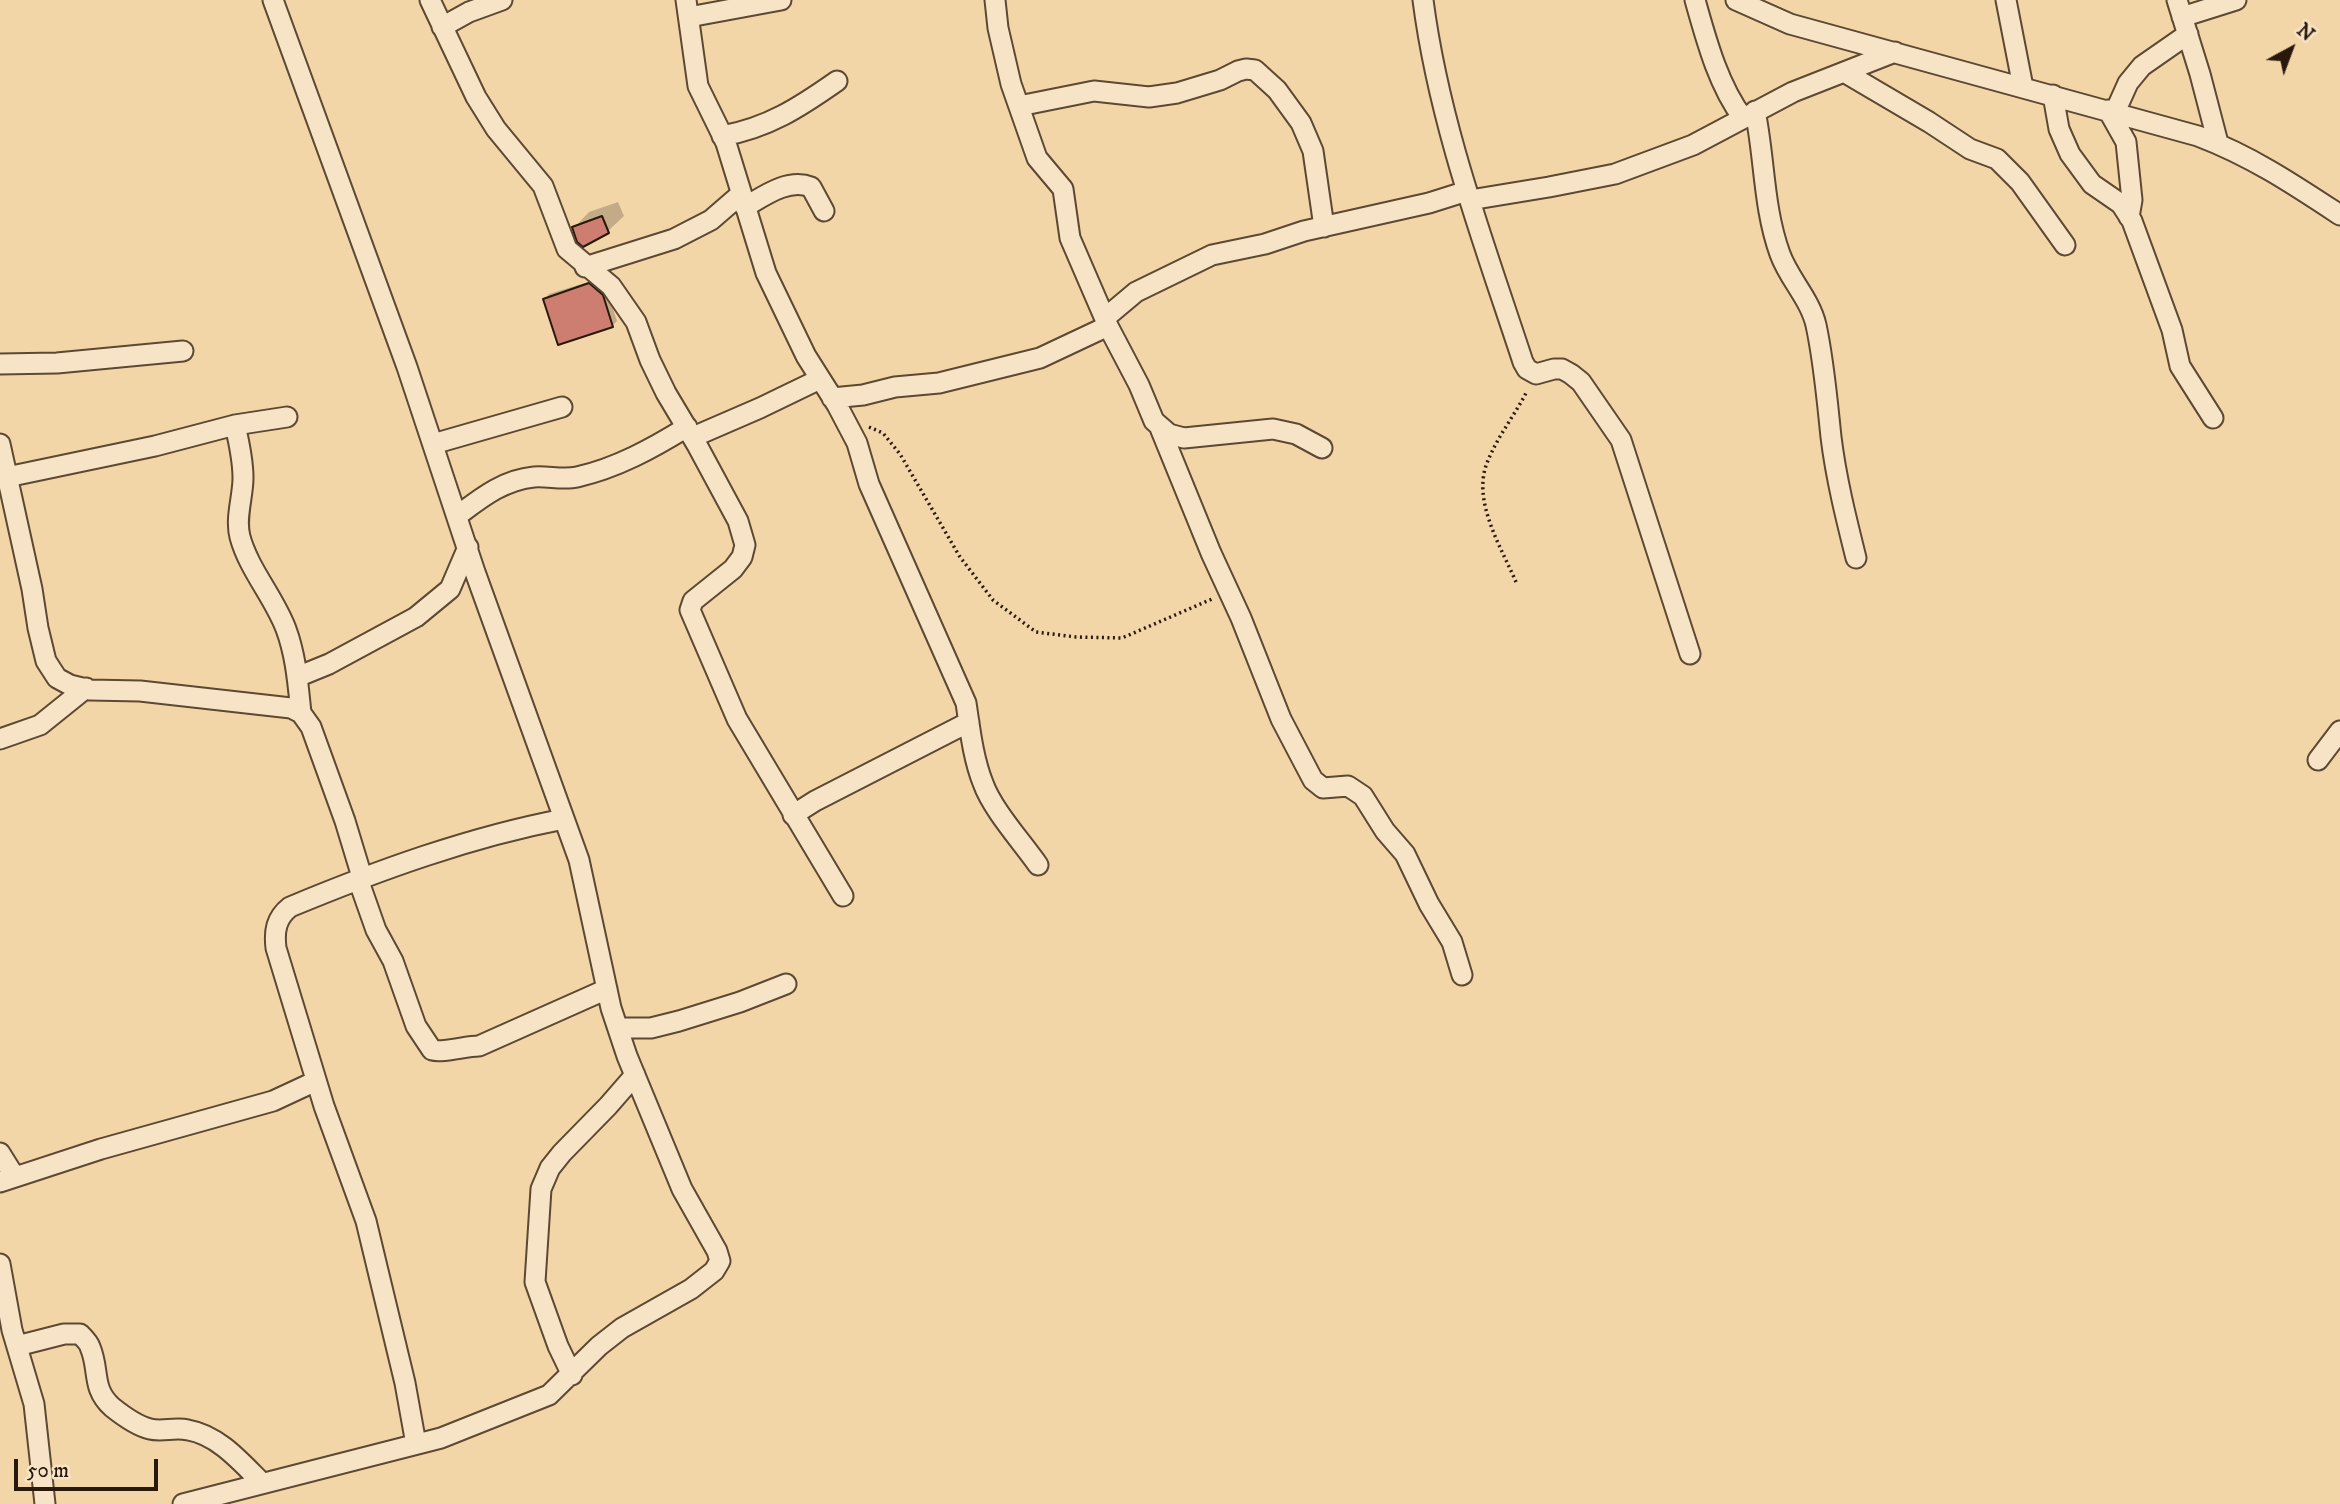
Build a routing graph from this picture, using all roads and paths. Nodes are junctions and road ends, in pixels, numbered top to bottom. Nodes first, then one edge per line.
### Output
1 (273, 0) edge
2 (430, 0) edge
3 (502, 0) edge
4 (781, 0) edge
5 (995, 0) edge
6 (1423, 0) edge
7 (1695, 0) edge
8 (1736, 0) edge
9 (2006, 0) edge
10 (2236, 0) edge
11 (687, 9) edge
12 (2182, 17) edge
13 (442, 27) junction
14 (1895, 52) junction
15 (1844, 72) junction
16 (837, 81) dead end
17 (2022, 87) junction
18 (2053, 95) junction
19 (1018, 106) junction
20 (2112, 111) junction
21 (1749, 114) junction
22 (722, 136) junction
23 (2218, 143) junction
24 (1469, 195) junction
25 (743, 200) junction
26 (824, 211) dead end
27 (2340, 215) edge
28 (2129, 217) junction
29 (1324, 227) junction
30 (2065, 245) dead end
31 (585, 267) junction
32 (1107, 322) junction
33 (183, 351) dead end
34 (0, 364) edge
35 (1536, 373) junction
36 (820, 379) junction
37 (832, 398) junction
38 (562, 407) dead end
39 (287, 417) dead end
40 (2213, 418) dead end
41 (235, 425) junction
42 (849, 428) junction
43 (1160, 428) junction
44 (690, 432) junction
45 (0, 444) edge
46 (433, 444) junction
47 (1322, 448) dead end
48 (5, 483) edge
49 (457, 516) junction
50 (468, 547) junction
51 (1856, 558) dead end
52 (1516, 582) dead end
53 (1229, 592) junction
54 (1690, 654) dead end
55 (297, 677) junction
56 (86, 688) junction
57 (301, 713) junction
58 (969, 722) junction
59 (2340, 731) edge
60 (0, 739) edge
61 (2318, 760) dead end
62 (793, 815) junction
63 (564, 819) junction
64 (1038, 865) dead end
65 (360, 878) junction
66 (843, 896) dead end
67 (1462, 975) dead end
68 (786, 984) dead end
69 (607, 989) junction
70 (618, 1028) junction
71 (635, 1075) junction
72 (316, 1081) junction
73 (0, 1153) edge
74 (8, 1180) edge
75 (0, 1264) edge
76 (17, 1346) junction
77 (572, 1375) junction
78 (416, 1444) junction
79 (262, 1483) junction
80 (46, 1504) edge
81 (183, 1504) edge

1 - 46 street
2 - 13 street
3 - 13 street
4 - 11 street
5 - 19 street
6 - 24 street
7 - 21 street
8 - 14 street
9 - 17 street
10 - 12 street
11 - 22 street
12 - 20 street
12 - 23 street
13 - 31 street
14 - 15 street
14 - 17 street
15 - 21 street
15 - 30 street
16 - 22 street
17 - 18 street
18 - 20 street
18 - 28 street
19 - 29 street
19 - 32 street
20 - 23 street
20 - 28 street
21 - 24 street
21 - 51 street
22 - 25 street
23 - 27 street
24 - 29 street
24 - 35 street
25 - 26 street
25 - 31 street
25 - 36 street
28 - 40 street
29 - 32 street
31 - 44 street
32 - 37 street
32 - 43 street
33 - 34 street
35 - 52 path
35 - 54 street
36 - 37 street
36 - 44 street
37 - 42 street
38 - 46 street
39 - 41 street
41 - 48 street
41 - 55 street
42 - 53 path
42 - 58 street
43 - 47 street
43 - 53 street
44 - 49 street
44 - 62 street
45 - 48 street
46 - 49 street
48 - 56 street
49 - 50 street
50 - 55 street
50 - 63 street
53 - 67 street
55 - 57 street
56 - 57 street
56 - 60 street
57 - 65 street
58 - 62 street
58 - 64 street
59 - 61 street
62 - 66 street
63 - 65 street
63 - 69 street
65 - 69 street
65 - 72 street
68 - 70 street
69 - 70 street
70 - 71 street
71 - 77 street
71 - 77 street
72 - 74 street
72 - 78 street
73 - 74 street
75 - 76 street
76 - 79 street
76 - 80 street
77 - 78 street
78 - 79 street
79 - 81 street

